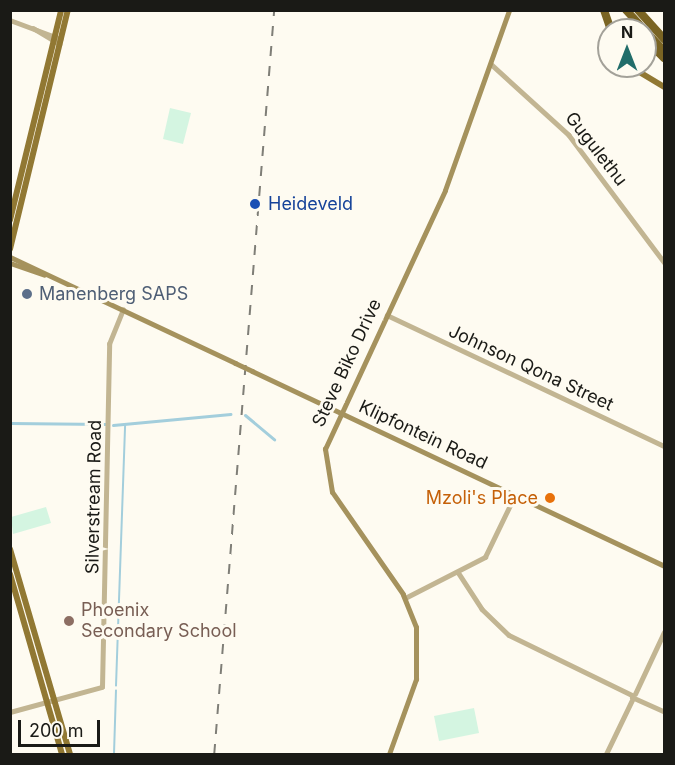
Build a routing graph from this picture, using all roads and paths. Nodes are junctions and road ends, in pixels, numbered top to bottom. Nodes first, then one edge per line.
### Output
1 (62, 10) edge
2 (68, 10) edge
3 (509, 10) edge
4 (626, 10) edge
5 (638, 10) edge
6 (10, 20) edge
7 (664, 37) edge
8 (58, 40) junction
9 (664, 51) edge
10 (492, 65) junction
11 (650, 78) edge
12 (664, 87) edge
13 (10, 220) edge
14 (10, 249) edge
15 (10, 257) edge
16 (664, 262) edge
17 (10, 263) edge
18 (71, 285) junction
19 (123, 310) junction
20 (387, 315) junction
21 (326, 406) junction
22 (340, 413) junction
23 (333, 429) junction
24 (664, 447) edge
25 (515, 495) junction
26 (10, 549) edge
27 (664, 566) edge
28 (458, 572) junction
29 (10, 574) edge
30 (405, 598) junction
31 (664, 632) edge
32 (634, 696) junction
33 (50, 700) junction
34 (664, 711) edge
35 (10, 712) edge
36 (62, 754) edge
37 (70, 754) edge
38 (389, 754) edge
39 (606, 754) edge

1 - 8 main road
2 - 8 main road
3 - 10 main road, Steve Biko Drive
4 - 9 highway
5 - 7 highway
6 - 8 street
8 - 13 main road
8 - 14 main road
10 - 16 street, Gugulethu
10 - 20 main road, Steve Biko Drive
11 - 12 main road
15 - 18 main road, Klipfontein Road
17 - 18 main road, Klipfontein Road
18 - 19 main road, Klipfontein Road
19 - 21 main road, Klipfontein Road, bridge
19 - 33 street, Silverstream Road
20 - 22 main road, Steve Biko Drive
20 - 24 street, Johnson Qona Street
21 - 22 main road, Klipfontein Road
21 - 23 main road
22 - 23 main road, Steve Biko Drive
22 - 25 main road, Klipfontein Road
23 - 30 main road, Steve Biko Drive
25 - 27 main road, Klipfontein Road
25 - 28 street
26 - 33 main road
28 - 30 street
28 - 32 street
29 - 33 main road
30 - 38 main road, Steve Biko Drive
31 - 32 street
32 - 34 street
32 - 39 street
33 - 35 street
33 - 36 main road
33 - 37 main road

